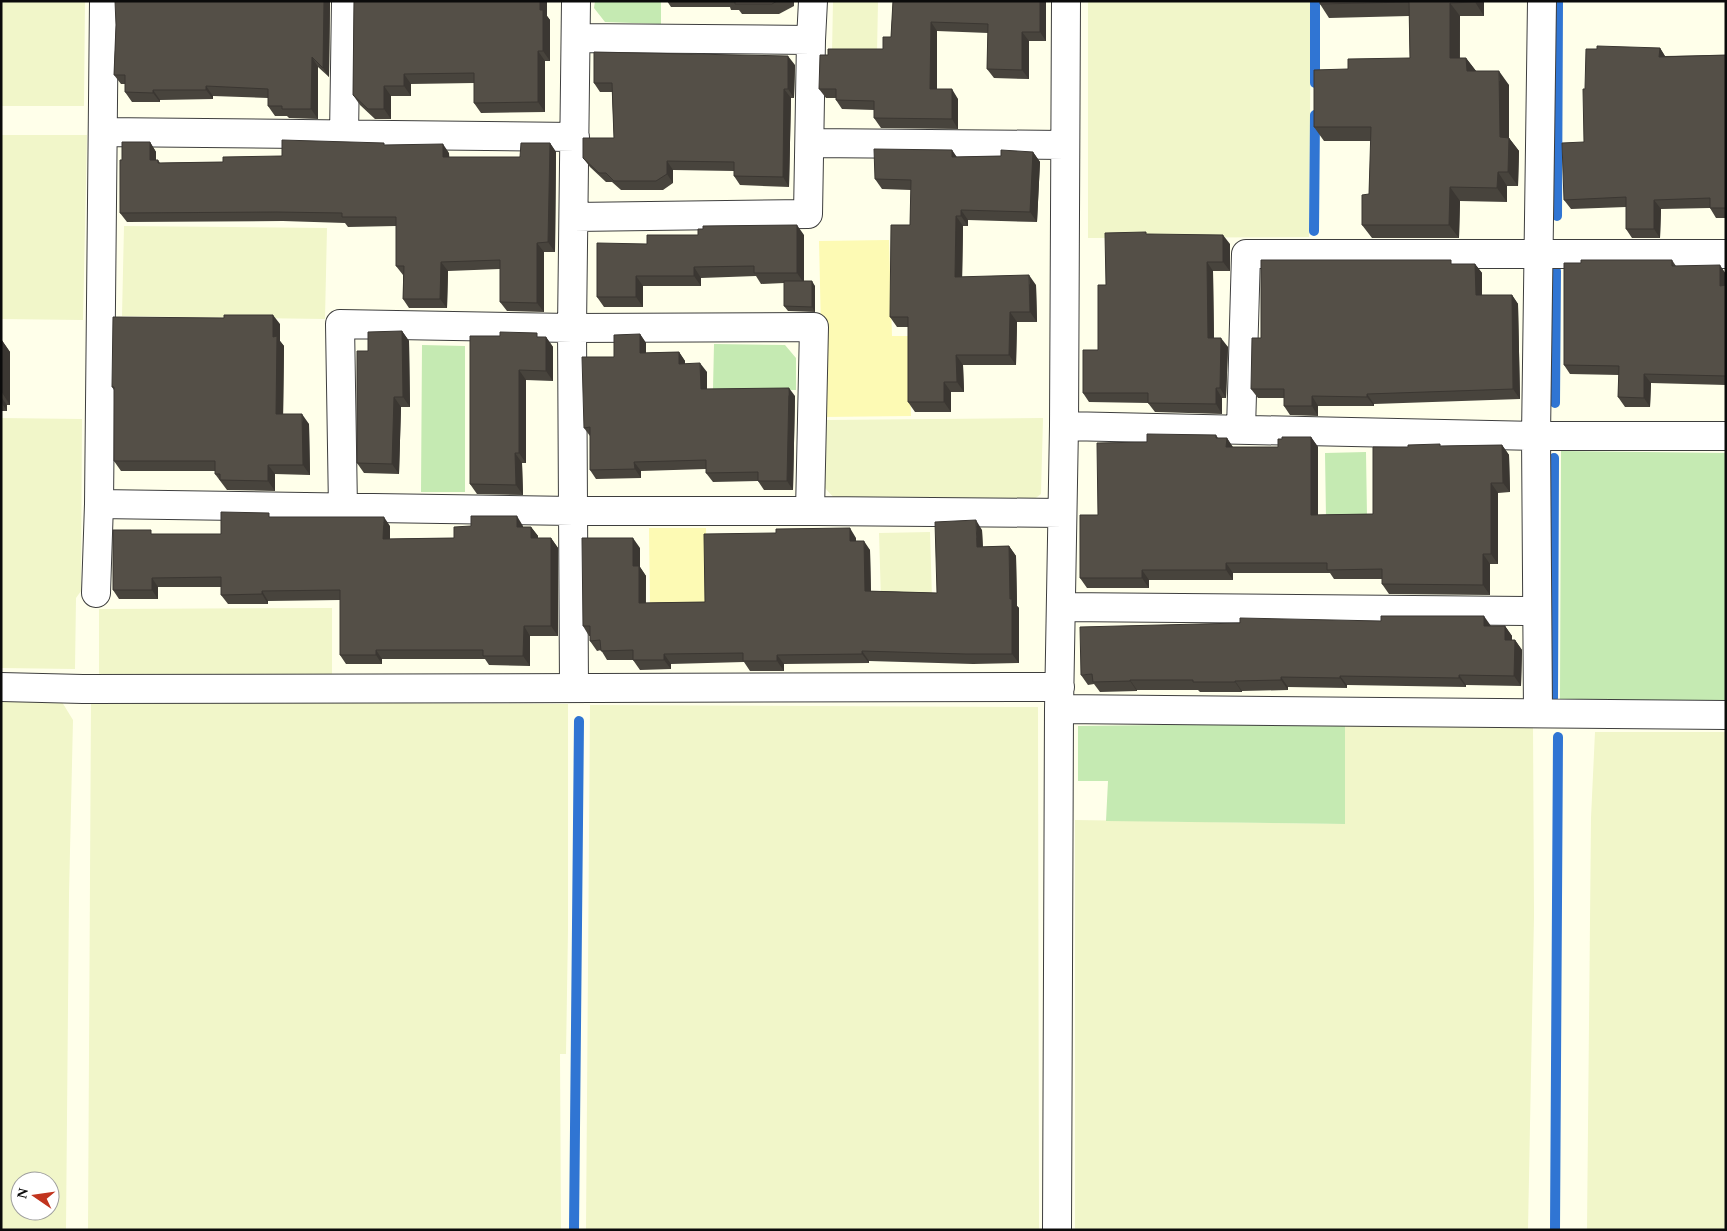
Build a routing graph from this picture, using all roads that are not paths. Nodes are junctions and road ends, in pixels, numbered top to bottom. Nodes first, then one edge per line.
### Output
1 (104, 1) edge
2 (346, 1) edge
3 (576, 1) edge
4 (813, 1) edge
5 (1066, 1) edge
6 (1542, 1) edge
7 (576, 38) junction
8 (811, 40) junction
9 (103, 132) junction
10 (344, 136) junction
11 (575, 137) junction
12 (810, 143) junction
13 (1064, 145) junction
14 (574, 216) junction
15 (1539, 254) junction
16 (1726, 254) edge
17 (572, 328) junction
18 (1064, 426) junction
19 (1241, 429) junction
20 (1536, 436) junction
21 (1726, 436) edge
22 (99, 504) junction
23 (343, 509) junction
24 (573, 511) junction
25 (810, 511) junction
26 (1062, 513) junction
27 (96, 593) dead end
28 (1061, 607) junction
29 (1537, 611) junction
30 (1, 687) edge
31 (574, 687) junction
32 (1060, 698) junction
33 (1538, 712) junction
34 (1726, 715) edge
35 (1057, 1230) edge

1 - 9 street
2 - 10 street
3 - 7 street
4 - 8 street
5 - 13 street
6 - 15 street
7 - 8 street
7 - 11 street
8 - 12 street
9 - 10 street
9 - 22 street
10 - 11 street
11 - 14 street
12 - 13 street
12 - 14 street
13 - 18 street
14 - 17 street
15 - 16 street
15 - 19 street
15 - 20 street
17 - 23 street
17 - 24 street
17 - 25 street
18 - 19 street
18 - 26 street
19 - 20 street
20 - 21 street
20 - 29 street
22 - 23 street
22 - 27 street
23 - 24 street
24 - 25 street
24 - 31 street
25 - 26 street
26 - 28 street
28 - 29 street
28 - 32 street
29 - 33 street
30 - 31 street
31 - 32 street
32 - 33 street
32 - 35 street
33 - 34 street

